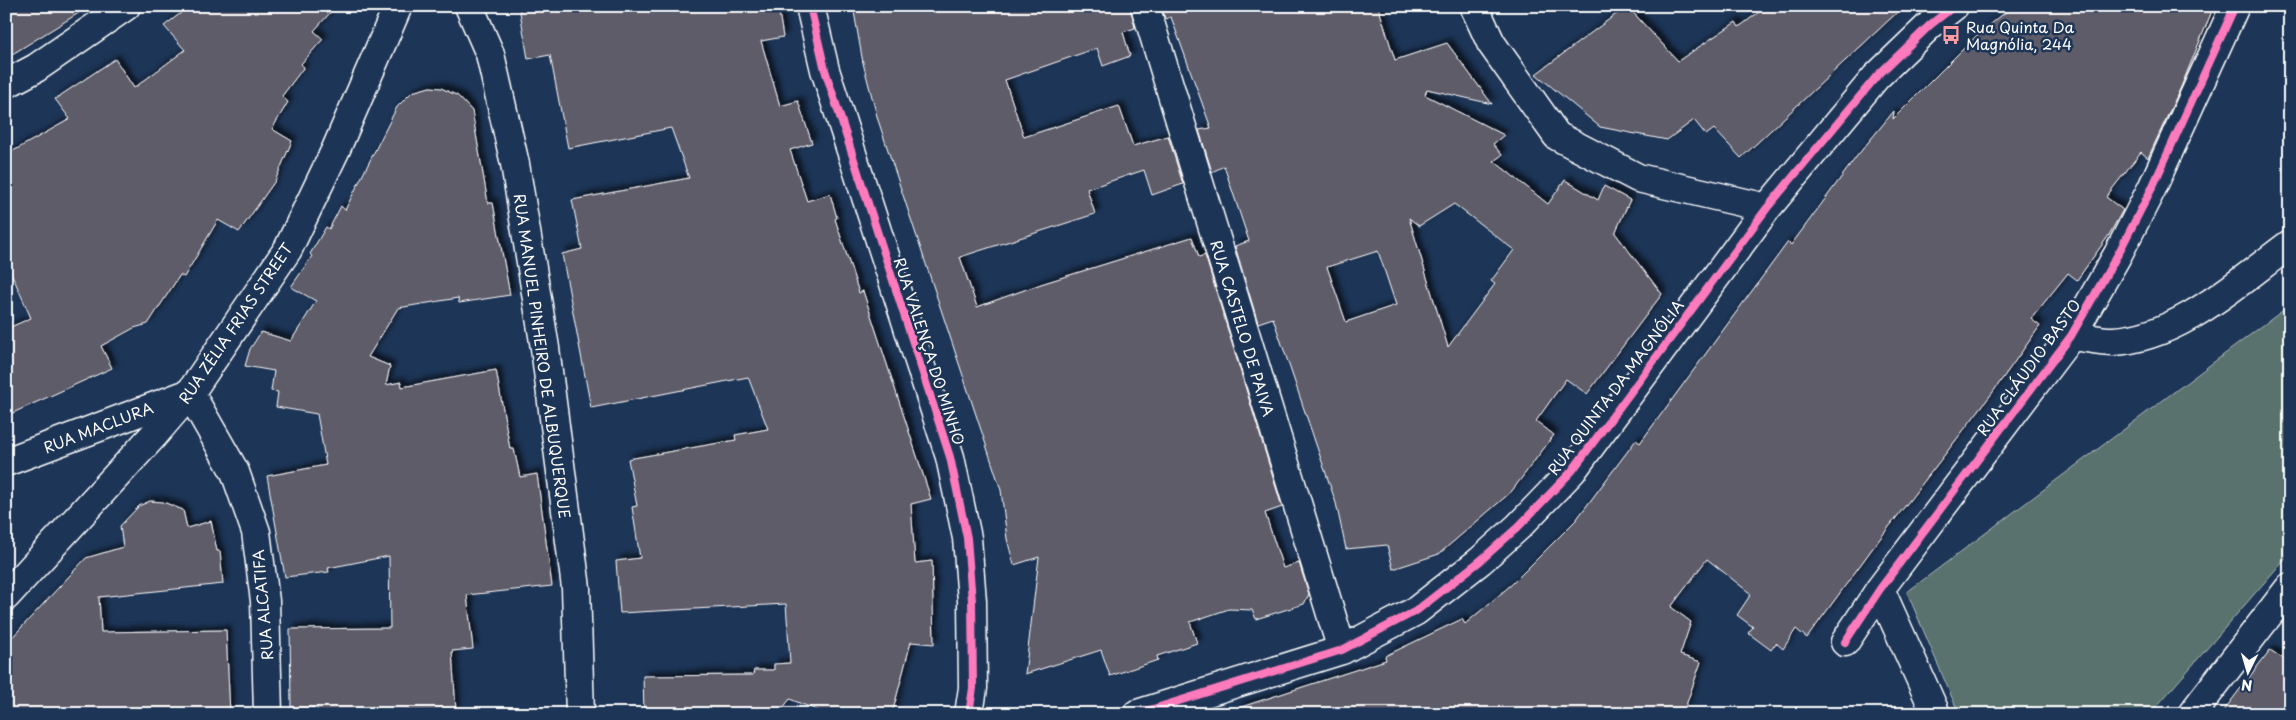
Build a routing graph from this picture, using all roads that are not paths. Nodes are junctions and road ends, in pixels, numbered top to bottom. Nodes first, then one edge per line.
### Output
1 (126, 6) edge
2 (398, 6) edge
3 (469, 6) edge
4 (810, 6) edge
5 (1145, 6) edge
6 (1474, 6) edge
7 (1954, 6) edge
8 (2235, 6) edge
9 (6, 84) edge
10 (1767, 208) junction
11 (2290, 244) edge
12 (2071, 336) junction
13 (190, 393) junction
14 (6, 462) edge
15 (2290, 587) edge
16 (1880, 589) junction
17 (6, 596) edge
18 (1845, 642) dead end
19 (1342, 650) junction
20 (268, 714) edge
21 (580, 714) edge
22 (969, 714) edge
23 (1137, 714) edge
24 (1936, 714) edge
25 (2192, 714) edge

1 - 9 street
2 - 13 street, RUA ZÉLIA FRIAS STREET
3 - 21 street, RUA MANUEL PINHEIRO DE ALBUQUERQUE
4 - 22 street, RUA VALENÇA DO MINHO
5 - 19 street, RUA CASTELO DE PAIVA
6 - 10 street
7 - 10 street, RUA QUINTA DA MAGNÓLIA
8 - 12 street, RUA CLÁUDIO BASTO
10 - 19 street, RUA QUINTA DA MAGNÓLIA
11 - 12 street
12 - 16 street, RUA CLÁUDIO BASTO
13 - 14 street, RUA MACLURA
13 - 17 street, RUA ZÉLIA FRIAS STREET
13 - 20 street, RUA ALCATIFA
15 - 25 street
16 - 18 street, RUA CLÁUDIO BASTO
16 - 24 street
19 - 23 street, RUA QUINTA DA MAGNÓLIA

